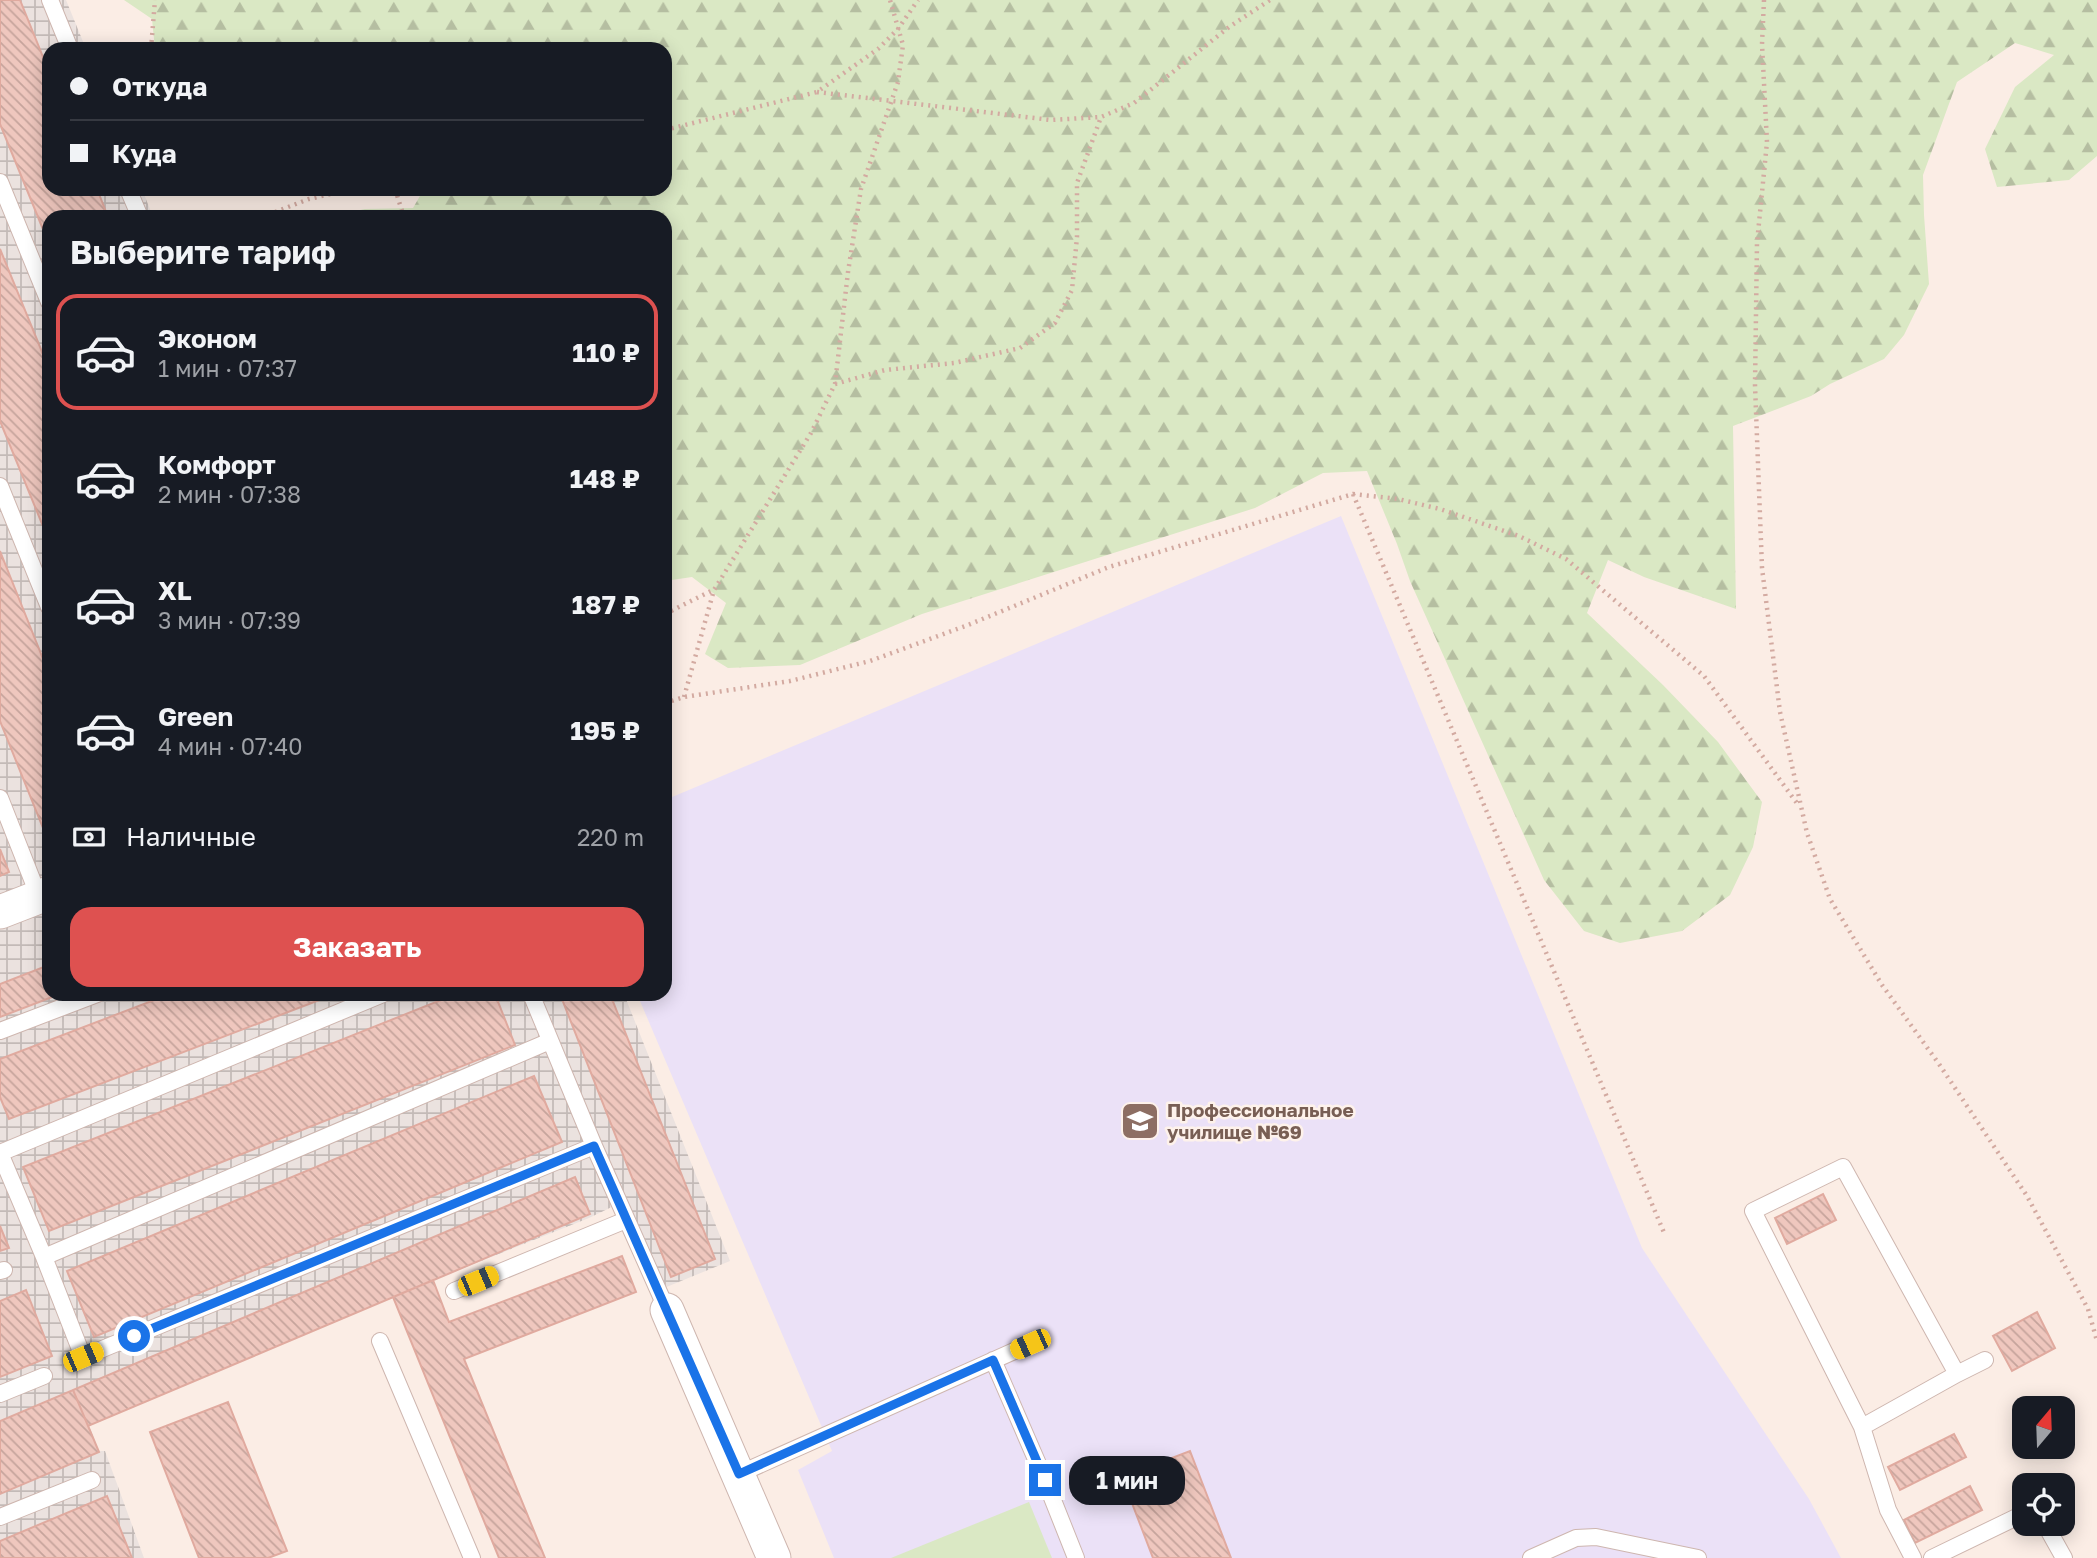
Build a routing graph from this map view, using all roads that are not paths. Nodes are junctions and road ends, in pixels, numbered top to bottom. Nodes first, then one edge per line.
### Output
1 (50, 0) edge
2 (67, 42) edge
3 (0, 182) edge
4 (42, 285) edge
5 (0, 486) edge
6 (42, 590) edge
7 (0, 798) edge
8 (42, 891) edge
9 (42, 896) edge
10 (0, 912) edge
11 (79, 1001) edge
12 (366, 1001) edge
13 (534, 1001) edge
14 (0, 1031) edge
15 (550, 1041) junction
16 (594, 1146) junction
17 (0, 1153) edge
18 (626, 1220) junction
19 (44, 1257) junction
20 (454, 1292) dead end
21 (667, 1310) joint
22 (380, 1341) dead end
23 (1030, 1344) dead end
24 (993, 1360) junction
25 (1985, 1360) dead end
26 (1957, 1374) junction
27 (44, 1376) dead end
28 (0, 1394) edge
29 (1862, 1427) junction
30 (739, 1474) junction
31 (92, 1480) dead end
32 (0, 1517) edge
33 (2012, 1519) edge
34 (2052, 1536) edge
35 (472, 1558) edge
36 (774, 1558) edge
37 (1076, 1558) edge
38 (1531, 1558) edge
39 (1698, 1558) edge
40 (1913, 1558) edge
41 (1932, 1558) edge
42 (2064, 1558) edge

1 - 2 lane
3 - 4 lane
5 - 6 lane
7 - 8 lane
9 - 10 street
11 - 14 lane
12 - 17 lane
13 - 15 lane
15 - 16 lane
15 - 19 lane
16 - 18 lane
16 - 19 lane
17 - 19 lane
18 - 20 lane
18 - 21 lane
21 - 30 street
22 - 35 lane
23 - 24 lane
24 - 30 lane
24 - 37 lane
25 - 26 lane
26 - 29 lane
26 - 29 lane
27 - 28 lane
29 - 40 lane
30 - 36 street
31 - 32 lane
33 - 41 lane
34 - 42 lane
38 - 39 lane

